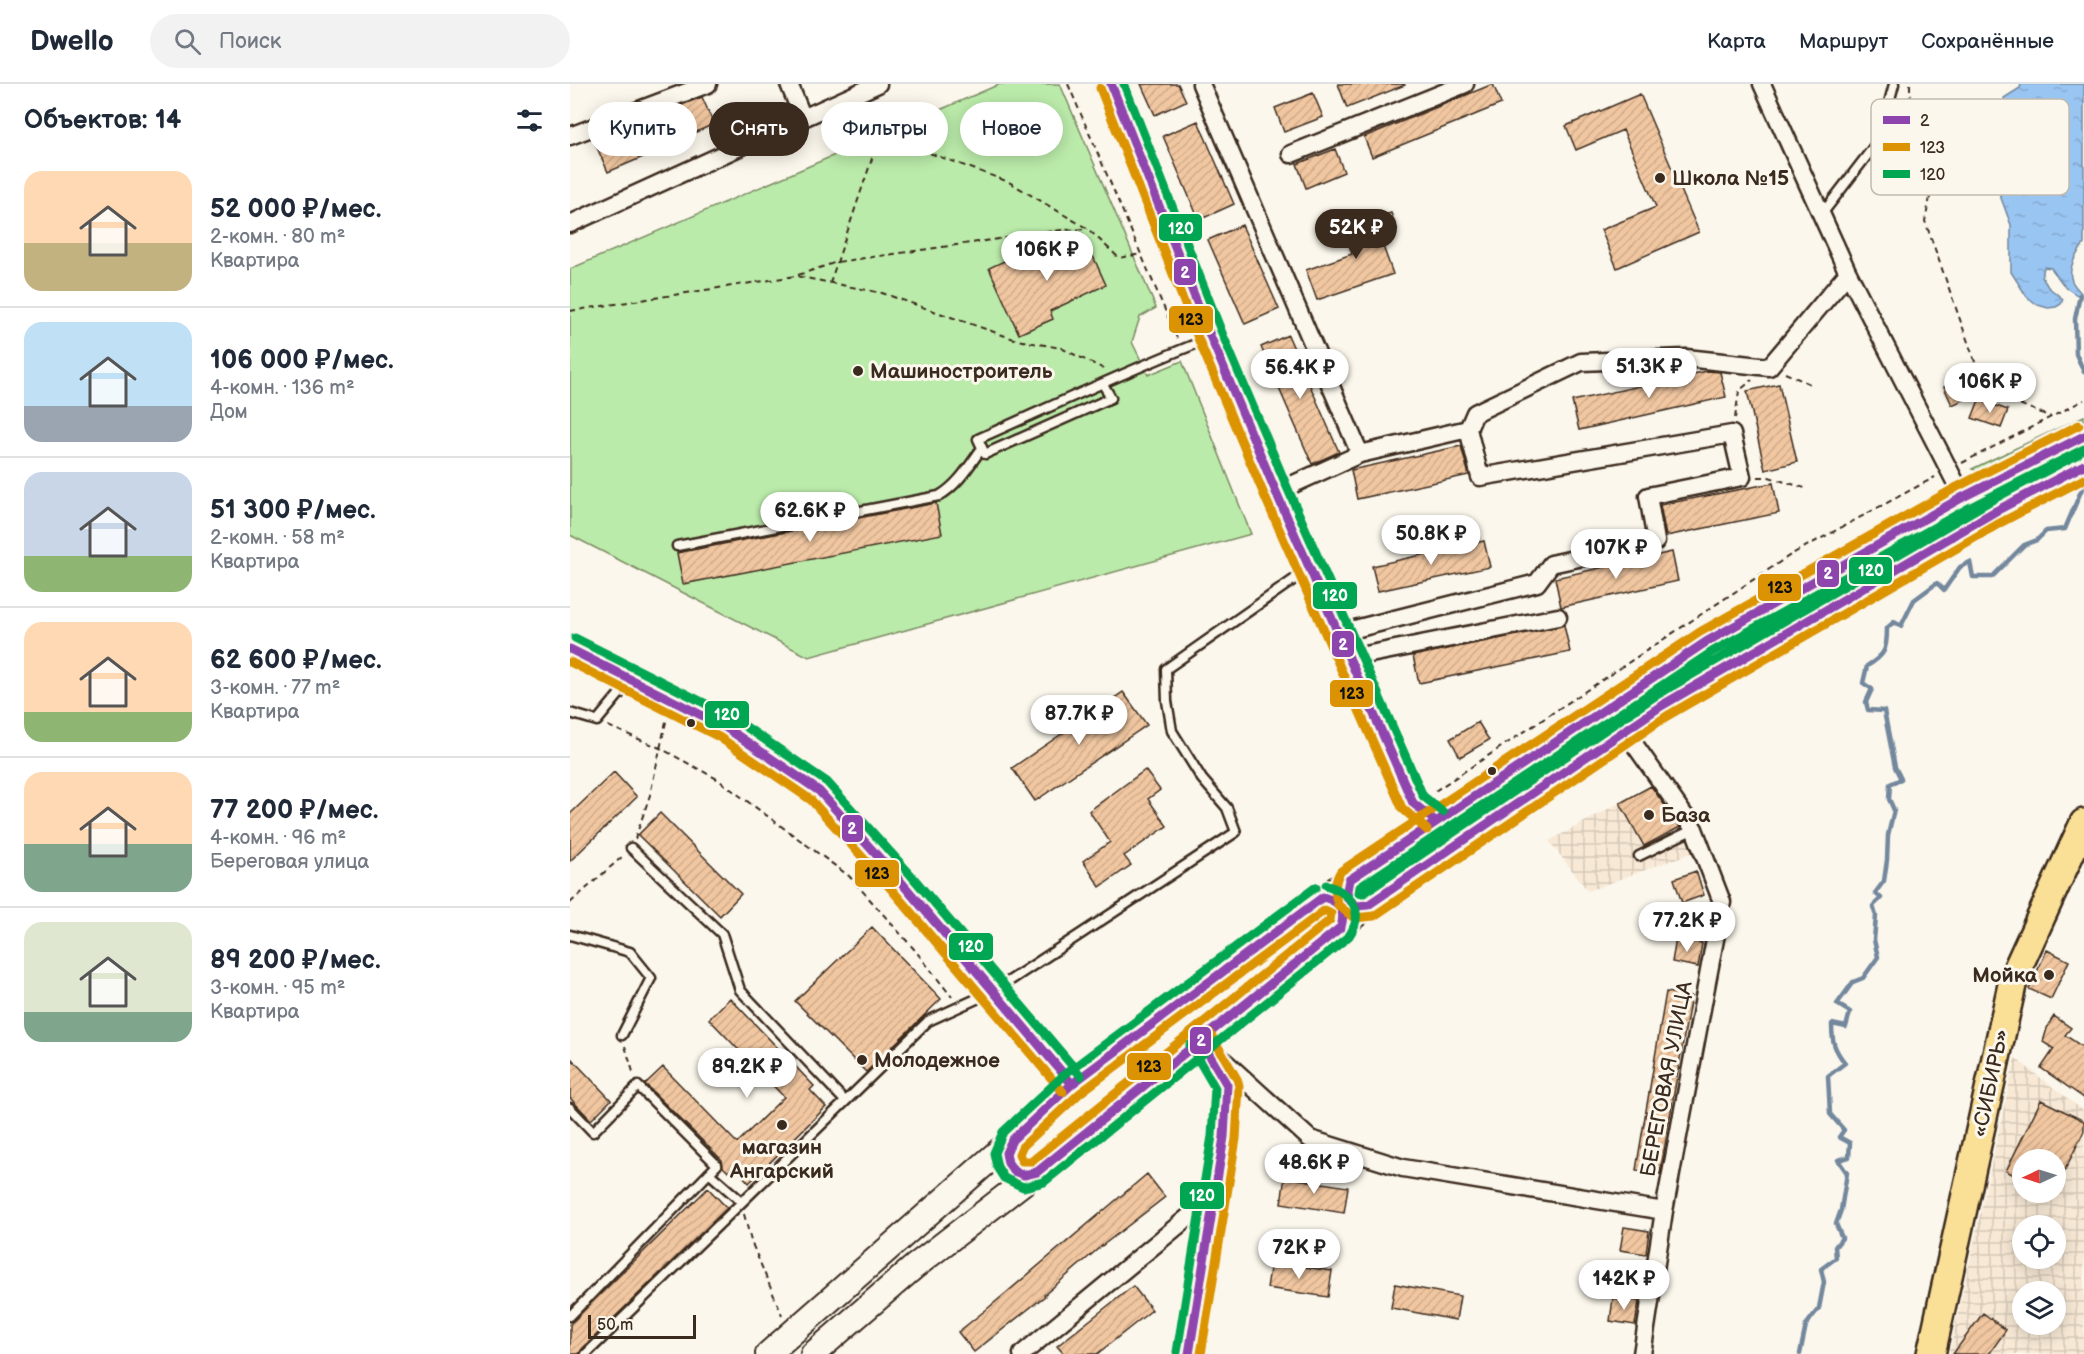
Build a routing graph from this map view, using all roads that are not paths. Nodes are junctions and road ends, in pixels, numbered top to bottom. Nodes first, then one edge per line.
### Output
1 (708, 84) edge
2 (789, 84) edge
3 (878, 84) edge
4 (1111, 84) edge
5 (1201, 84) edge
6 (1465, 84) edge
7 (1762, 84) edge
8 (1894, 84) edge
9 (1890, 99) edge
10 (796, 102) edge
11 (809, 115) edge
12 (570, 135) edge
13 (1871, 150) edge
14 (1291, 154) dead end
15 (719, 156) edge
16 (1822, 213) junction
17 (570, 224) edge
18 (1848, 273) junction
19 (1211, 338) junction
20 (1103, 384) junction
21 (1468, 429) junction
22 (2084, 436) edge
23 (982, 448) junction
24 (1360, 454) junction
25 (2084, 465) edge
26 (1276, 492) junction
27 (1964, 497) junction
28 (677, 546) dead end
29 (1310, 569) junction
30 (1782, 599) junction
31 (1558, 617) dead end
32 (1798, 627) junction
33 (1339, 633) junction
34 (570, 649) edge
35 (1350, 658) junction
36 (632, 680) junction
37 (570, 712) edge
38 (1625, 731) junction
39 (1435, 821) junction
40 (2084, 823) edge
41 (1694, 829) junction
42 (632, 848) road end
43 (1639, 856) dead end
44 (1349, 880) junction
45 (1323, 897) junction
46 (1368, 905) junction
47 (1341, 927) junction
48 (570, 935) edge
49 (994, 991) junction
50 (622, 1035) road end
51 (1200, 1039) junction
52 (1072, 1084) junction
53 (846, 1101) junction
54 (570, 1108) edge
55 (1012, 1140) junction
56 (1037, 1172) junction
57 (709, 1173) junction
58 (1214, 1196) junction
59 (742, 1202) junction
60 (1664, 1211) junction
61 (570, 1316) edge
62 (585, 1354) edge
63 (768, 1354) edge
64 (813, 1354) edge
65 (1022, 1354) edge
66 (1189, 1354) edge
67 (1642, 1354) edge
68 (1931, 1354) edge

1 - 12 street
2 - 10 street
3 - 11 street
4 - 19 main road
5 - 24 street
6 - 14 street
7 - 16 street
8 - 9 lane
13 - 16 lane
15 - 17 street
16 - 18 street
18 - 21 street
18 - 27 street
19 - 20 lane
19 - 26 main road
20 - 23 lane
20 - 23 lane
21 - 24 street
21 - 33 street
22 - 27 main road
23 - 28 lane
24 - 26 street
25 - 32 main road
26 - 29 main road
27 - 30 main road
29 - 33 main road
29 - 49 lane
30 - 32 main road
30 - 39 main road
31 - 35 street
32 - 38 main road
33 - 35 main road
34 - 36 street
35 - 39 main road
36 - 37 lane
36 - 49 street
38 - 41 street, БЕРЕГОВАЯ УЛИЦА
38 - 46 main road
39 - 44 main road
40 - 68 main road, «СИБИРЬ»
41 - 43 lane
41 - 60 street, БЕРЕГОВАЯ УЛИЦА
42 - 53 lane
44 - 45 main road
44 - 46 main road
45 - 47 street
45 - 52 main road
46 - 47 main road
47 - 51 main road
48 - 50 lane
49 - 52 street
49 - 53 lane
51 - 56 main road
51 - 58 street
51 - 60 street
52 - 55 main road
53 - 59 lane
54 - 57 lane
55 - 56 street
55 - 63 main road
56 - 64 main road
57 - 59 lane
57 - 61 lane
58 - 65 street
58 - 66 street
59 - 62 lane
60 - 67 street, БЕРЕГОВАЯ УЛИЦА

